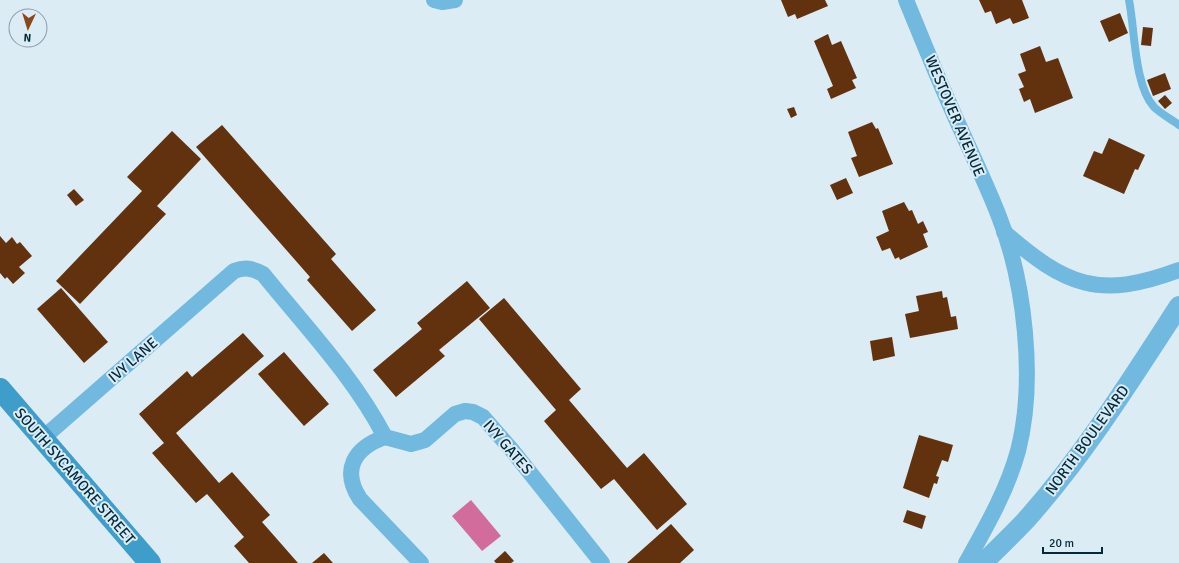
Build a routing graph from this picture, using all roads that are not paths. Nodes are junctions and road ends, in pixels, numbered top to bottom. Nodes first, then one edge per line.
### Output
1 (434, 0) edge
2 (455, 0) edge
3 (906, 0) edge
4 (1129, 0) edge
5 (1179, 125) edge
6 (1004, 232) junction
7 (1179, 270) edge
8 (1179, 306) edge
9 (0, 389) edge
10 (385, 437) junction
11 (42, 438) junction
12 (150, 563) edge
13 (421, 563) edge
14 (602, 563) edge
15 (966, 563) edge
16 (983, 563) edge

1 - 2 street
3 - 6 street, WESTOVER AVENUE
4 - 5 lane
6 - 7 street
6 - 15 street, WESTOVER AVENUE
8 - 16 street, NORTH BOULEVARD
9 - 11 main road, SOUTH SYCAMORE STREET
10 - 11 street, IVY LANE
10 - 13 street
10 - 14 street, IVY GATES
11 - 12 main road, SOUTH SYCAMORE STREET

